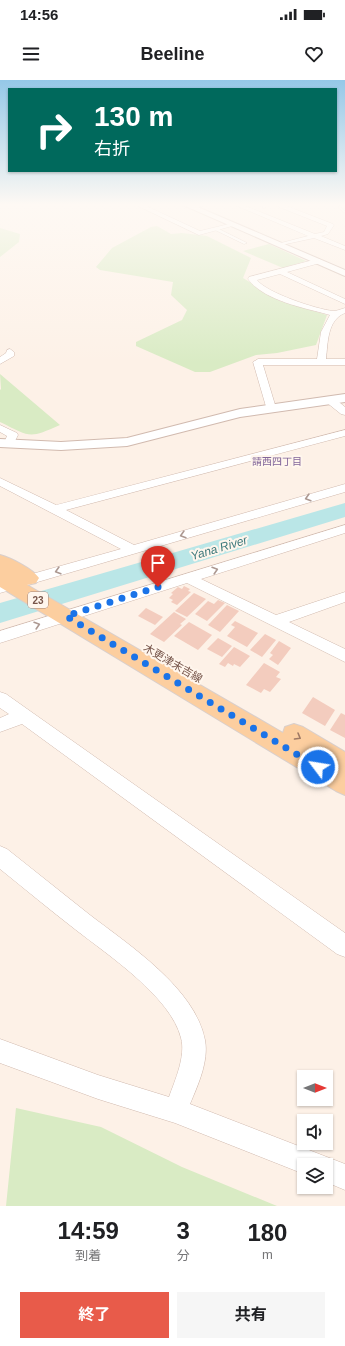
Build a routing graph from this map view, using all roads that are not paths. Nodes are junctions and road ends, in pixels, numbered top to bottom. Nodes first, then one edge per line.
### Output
1 (309, 258) edge
2 (317, 261) junction
3 (280, 271) junction
4 (345, 273) edge
5 (345, 302) edge
6 (345, 309) edge
7 (336, 314) junction
8 (10, 352) dead end
9 (0, 361) edge
10 (321, 362) junction
11 (345, 362) edge
12 (345, 398) edge
13 (330, 400) junction
14 (271, 408) junction
15 (345, 412) edge
16 (0, 428) edge
17 (345, 433) edge
18 (5, 443) edge
19 (0, 481) edge
20 (345, 488) edge
21 (54, 509) junction
22 (345, 529) edge
23 (132, 550) junction
24 (0, 562) edge
25 (188, 578) junction
26 (30, 579) junction
27 (4, 584) edge
28 (345, 597) edge
29 (75, 613) junction
30 (275, 621) junction
31 (0, 637) edge
32 (345, 656) edge
33 (0, 699) edge
34 (24, 716) junction
35 (0, 725) edge
36 (345, 765) edge
37 (345, 783) edge
38 (0, 856) edge
39 (345, 946) edge
40 (0, 1051) edge
41 (175, 1111) junction
42 (297, 1158) edge
43 (333, 1172) edge
44 (345, 1177) edge

1 - 2 street
2 - 3 street
2 - 4 street
3 - 5 street
3 - 7 street
6 - 7 street
7 - 10 street
8 - 9 street
10 - 11 street
10 - 14 street
12 - 13 street
13 - 14 street
13 - 15 street
14 - 18 street
16 - 18 street
17 - 21 street
19 - 21 street
20 -> 23 street
21 - 23 street
25 -> 22 street
23 -> 26 street
24 - 26 main road, 木更津末吉線 / 23
25 - 29 street
25 - 30 street
26 - 27 street
26 - 29 main road, 木更津末吉線 / 23
27 - 29 main road, 木更津末吉線 / 23
28 - 30 street
31 -> 29 street
29 -> 36 main road, 木更津末吉線 / 23
29 - 37 main road, 木更津末吉線 / 23
30 - 32 street
33 - 34 street
34 - 35 street
34 - 39 street
38 - 41 street
40 - 41 street
41 - 42 street
43 - 44 street

